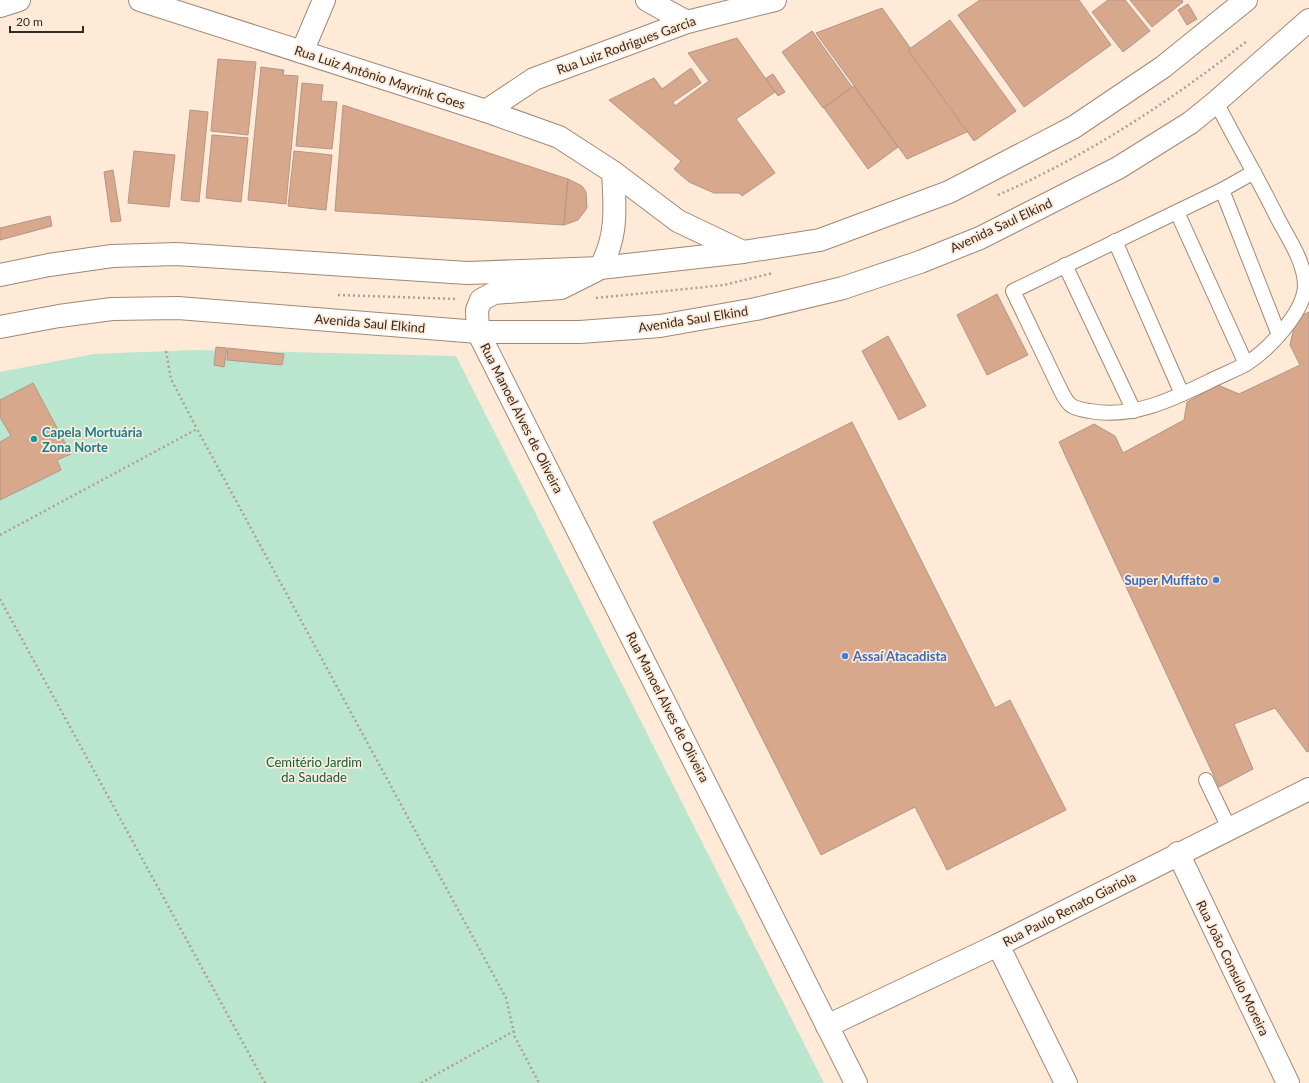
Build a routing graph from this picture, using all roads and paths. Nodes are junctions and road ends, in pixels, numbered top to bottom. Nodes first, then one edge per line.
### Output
1 (18, 0) edge
2 (140, 0) edge
3 (324, 0) edge
4 (647, 0) edge
5 (775, 0) edge
6 (1246, 0) edge
7 (0, 6) edge
8 (1309, 20) edge
9 (687, 22) junction
10 (302, 52) junction
11 (1216, 102) junction
12 (486, 111) junction
13 (613, 172) junction
14 (1254, 172) junction
15 (1222, 190) junction
16 (1177, 212) junction
17 (1115, 241) junction
18 (743, 252) junction
19 (1065, 265) junction
20 (600, 268) junction
21 (0, 275) edge
22 (0, 327) edge
23 (478, 332) junction
24 (1279, 335) junction
25 (166, 351) dead end
26 (1246, 364) junction
27 (1182, 394) junction
28 (1134, 411) junction
29 (197, 429) junction
30 (0, 535) edge
31 (0, 599) edge
32 (1206, 780) dead end
33 (1309, 789) edge
34 (1229, 828) junction
35 (1178, 853) junction
36 (998, 945) junction
37 (827, 1026) junction
38 (514, 1031) junction
39 (265, 1083) edge
40 (421, 1083) edge
41 (540, 1083) edge
42 (856, 1083) edge
43 (1066, 1083) edge
44 (1288, 1083) edge

1 - 7 street
2 - 10 street, Rua Luiz Antônio Mayrink Goes
3 - 10 street
4 - 9 street
5 - 9 street, Rua Luiz Rodrigues Garcia
6 - 18 street
8 - 11 street, Avenida Saul Elkind
9 - 12 street, Rua Luiz Rodrigues Garcia
10 - 12 street, Rua Luiz Antônio Mayrink Goes
11 - 14 lane
11 - 23 street, Avenida Saul Elkind
12 - 13 street, Rua Luiz Antônio Mayrink Goes
13 - 18 street, Rua Luiz Antônio Mayrink Goes
13 - 20 street
14 - 15 lane
14 - 24 lane
15 - 16 lane
15 - 24 lane
16 - 17 lane
16 - 26 lane
17 - 19 lane
17 - 27 lane
18 - 20 street
19 - 28 lane
19 - 28 lane
20 - 21 street
20 - 23 street
22 - 23 street, Avenida Saul Elkind
23 - 37 street, Rua Manoel Alves de Oliveira
24 - 26 lane
25 - 29 path
26 - 27 lane
27 - 28 lane
29 - 30 path
29 - 38 path
31 - 39 path
32 - 34 lane
33 - 34 street, Rua Paulo Renato Giariola
34 - 35 street, Rua Paulo Renato Giariola
35 - 36 street, Rua Paulo Renato Giariola
35 - 44 street, Rua João Consulo Moreira
36 - 37 street, Rua Paulo Renato Giariola
36 - 43 street
37 - 42 street, Rua Manoel Alves de Oliveira
38 - 40 path
38 - 41 path

